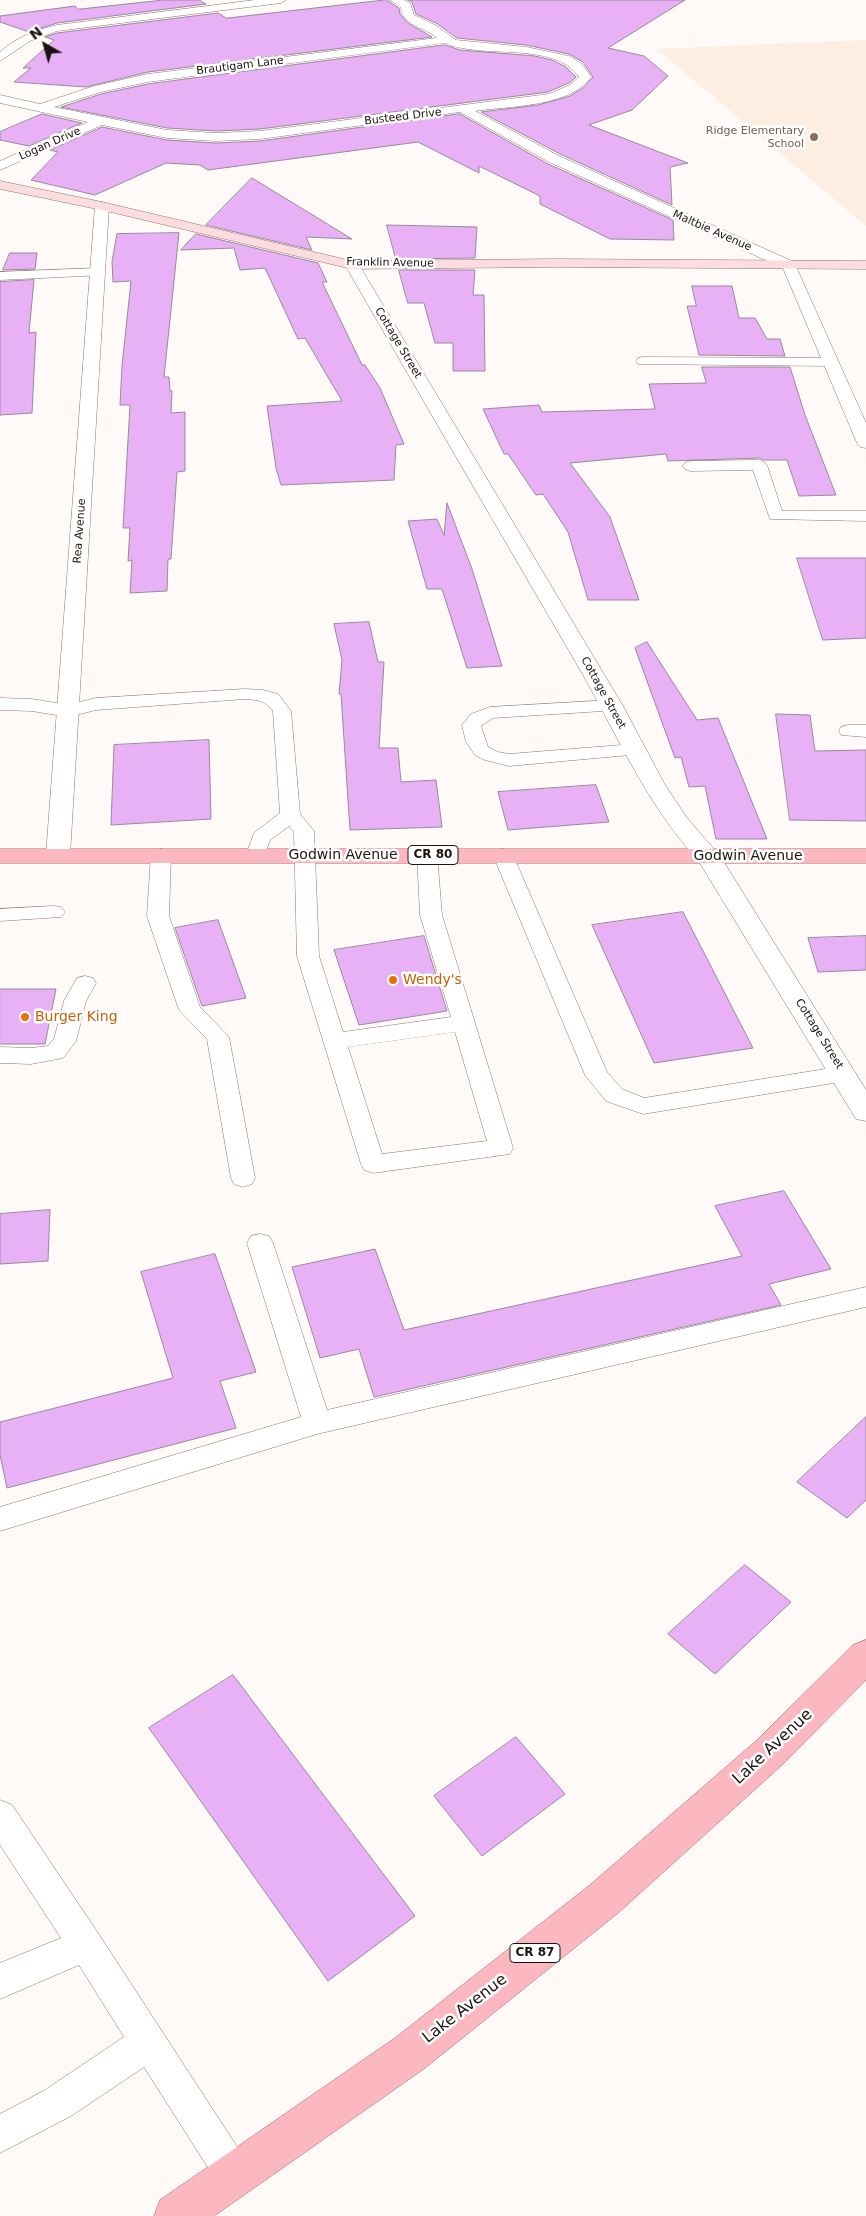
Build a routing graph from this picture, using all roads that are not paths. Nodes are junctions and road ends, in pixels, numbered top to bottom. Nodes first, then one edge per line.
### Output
1 (281, 0) edge
2 (395, 0) edge
3 (445, 40) junction
4 (5, 49) edge
5 (0, 58) edge
6 (0, 99) edge
7 (38, 108) junction
8 (463, 109) junction
9 (100, 121) junction
10 (0, 166) edge
11 (0, 185) edge
12 (102, 206) junction
13 (352, 265) junction
14 (789, 265) junction
15 (866, 265) edge
16 (98, 272) junction
17 (0, 276) edge
18 (643, 362) dead end
19 (831, 362) junction
20 (866, 443) edge
21 (690, 466) dead end
22 (866, 516) edge
23 (0, 704) edge
24 (612, 706) junction
25 (68, 711) junction
26 (634, 750) junction
27 (290, 814) junction
28 (58, 855) junction
29 (161, 855) junction
30 (256, 855) junction
31 (306, 855) junction
32 (427, 855) junction
33 (503, 855) junction
34 (0, 856) edge
35 (708, 856) junction
36 (866, 856) edge
37 (54, 912) dead end
38 (0, 915) edge
39 (85, 983) dead end
40 (464, 1023) junction
41 (334, 1041) junction
42 (0, 1055) edge
43 (844, 1074) junction
44 (866, 1112) edge
45 (242, 1178) dead end
46 (260, 1243) dead end
47 (866, 1296) edge
48 (317, 1424) junction
49 (0, 1519) edge
50 (866, 1656) edge
51 (1, 1820) edge
52 (86, 1945) junction
53 (0, 1981) edge
54 (149, 2042) junction
55 (0, 2134) edge
56 (234, 2175) junction
57 (176, 2216) edge

1 - 4 street
2 - 3 street, Busteed Drive
3 - 7 street, Brautigam Lane
3 - 8 street, Busteed Drive
4 - 5 street
6 - 7 street, Busteed Drive
7 - 9 street, Busteed Drive
8 - 9 street, Busteed Drive
8 - 14 street, Maltbie Avenue
9 - 10 street, Logan Drive
11 - 12 street, Franklin Avenue
12 - 13 street, Franklin Avenue
12 - 16 street, Rea Avenue
13 - 14 street, Franklin Avenue
13 - 24 street, Cottage Street
14 - 15 street, Franklin Avenue
14 - 19 street
16 - 17 lane
16 - 25 street, Rea Avenue
18 - 19 lane
19 - 20 street
21 - 22 lane
23 - 25 lane
24 - 26 street, Cottage Street
24 - 26 lane
25 - 27 lane
25 - 28 street, Rea Avenue
26 - 35 street, Cottage Street
27 - 30 lane
27 - 31 lane
28 - 29 main road, Godwin Avenue / CR 80
28 - 34 main road, Godwin Avenue / CR 80
29 - 30 main road, Godwin Avenue / CR 80
29 - 45 lane
30 - 31 main road, Godwin Avenue / CR 80
31 - 32 main road, Godwin Avenue / CR 80
31 - 41 lane
32 - 33 main road, Godwin Avenue / CR 80
32 - 40 lane
33 - 35 main road, Godwin Avenue / CR 80
33 - 43 lane
35 - 36 main road, Godwin Avenue / CR 80
35 - 43 street, Cottage Street
37 - 38 lane
39 - 42 lane
40 - 41 lane
40 - 41 lane
43 - 44 street, Cottage Street
46 - 48 lane
47 - 48 lane
48 - 49 lane
50 - 56 main road, Lake Avenue / CR 87
51 - 52 lane
52 - 53 lane
52 - 54 lane
54 - 55 lane
54 - 56 lane
56 - 57 main road, Lake Avenue / CR 87

